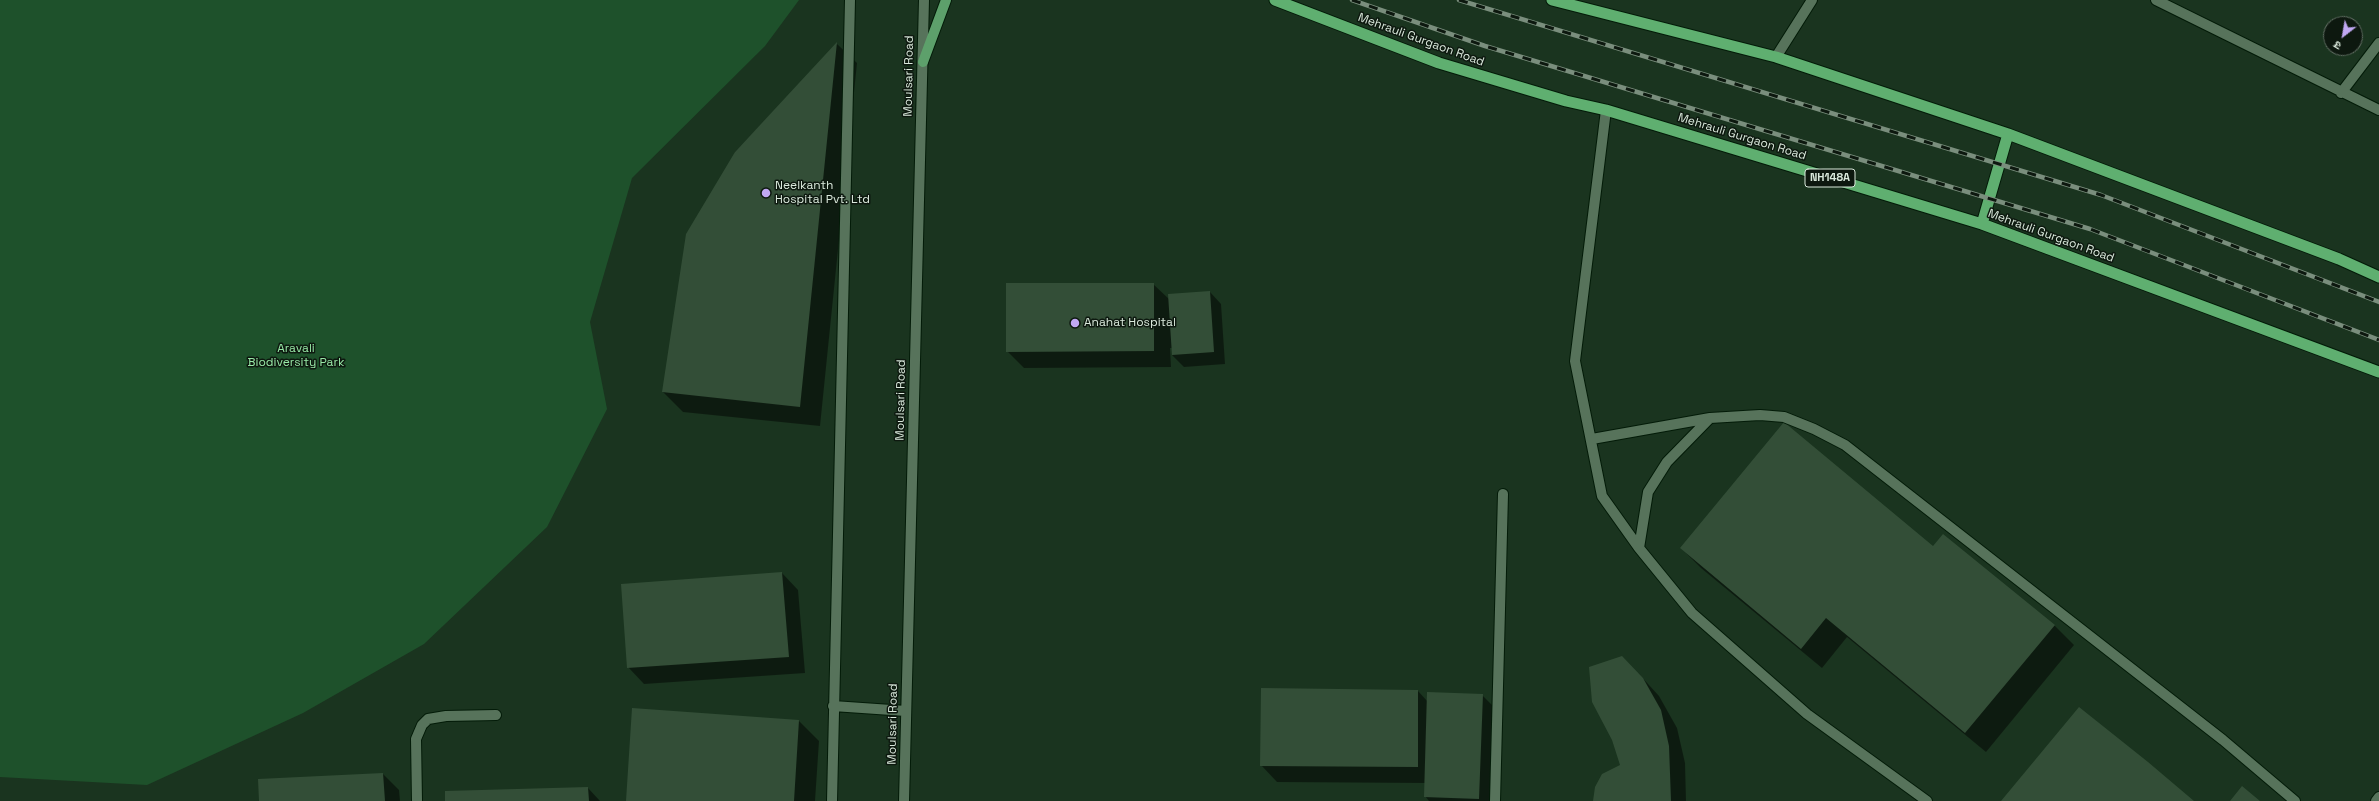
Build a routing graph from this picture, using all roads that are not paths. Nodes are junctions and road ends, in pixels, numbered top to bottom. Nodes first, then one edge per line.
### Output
1 (850, 0) edge
2 (924, 0) edge
3 (946, 0) edge
4 (1275, 0) edge
5 (1552, 0) edge
6 (1812, 0) edge
7 (2156, 0) edge
8 (2379, 43) edge
9 (1776, 57) junction
10 (923, 62) junction
11 (2341, 93) junction
12 (1606, 110) junction
13 (2379, 110) edge
14 (2008, 134) junction
15 (1982, 224) junction
16 (2379, 277) edge
17 (2379, 372) edge
18 (1710, 418) junction
19 (1592, 439) junction
20 (1503, 494) dead end
21 (1639, 548) junction
22 (833, 706) junction
23 (906, 711) junction
24 (496, 715) dead end
25 (2379, 797) edge
26 (417, 801) edge
27 (832, 801) edge
28 (904, 801) edge
29 (1495, 801) edge
30 (1927, 801) edge
31 (2295, 801) edge
32 (2376, 801) edge

1 - 22 street
2 - 10 street, Moulsari Road
3 - 10 main road
4 - 12 highway, Mehrauli Gurgaon Road / NH148A
5 - 9 highway
6 - 9 street
7 - 11 street
8 - 11 street
9 - 14 highway
10 - 23 street, Moulsari Road
11 - 13 street
12 - 15 highway, Mehrauli Gurgaon Road / NH148A
12 - 19 street
14 - 15 highway
14 - 16 highway
15 - 17 highway, Mehrauli Gurgaon Road / NH148A
18 - 19 street
18 - 21 street
18 - 31 street
19 - 21 street
20 - 29 street
21 - 30 street
22 - 23 street
22 - 27 street
23 - 28 street, Moulsari Road
24 - 26 street
25 - 32 street

